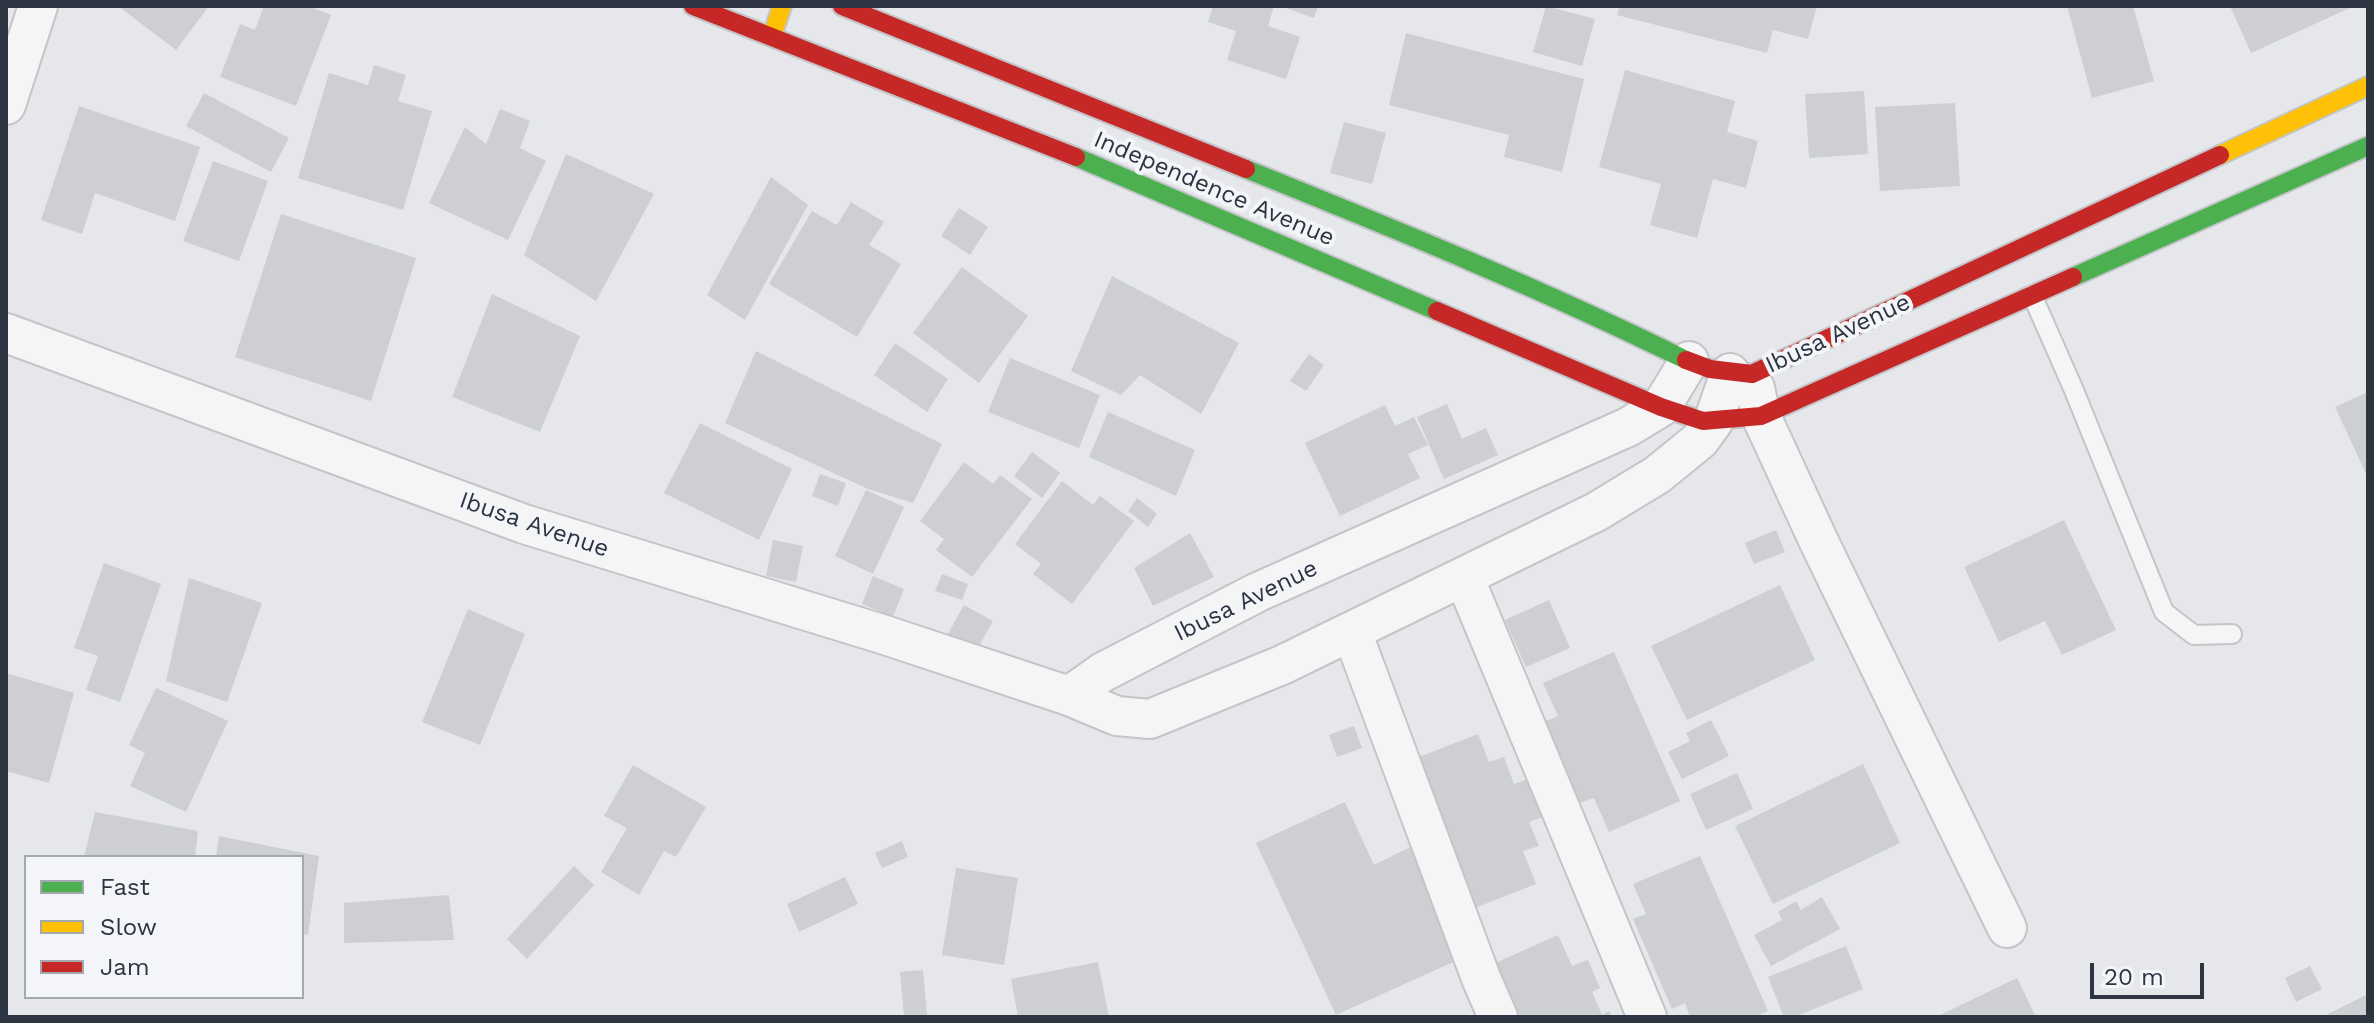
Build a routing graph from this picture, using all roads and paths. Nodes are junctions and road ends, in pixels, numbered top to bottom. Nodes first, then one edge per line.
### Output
1 (38, 6) edge
2 (693, 6) edge
3 (782, 6) edge
4 (842, 6) edge
5 (885, 14) edge
6 (772, 36) junction
7 (2368, 86) edge
8 (6, 105) edge
9 (2368, 147) edge
10 (2032, 295) junction
11 (6, 333) edge
12 (1689, 361) junction
13 (1741, 374) junction
14 (1661, 407) junction
15 (1761, 416) junction
16 (1713, 422) junction
17 (1464, 577) junction
18 (1352, 632) junction
19 (2232, 634) dead end
20 (1069, 696) junction
21 (2007, 928) dead end
22 (1498, 1017) edge
23 (1647, 1017) edge

1 - 8 street
2 - 6 main road, Independence Avenue
3 - 6 main road
4 - 5 main road, Independence Avenue
5 - 12 main road, Independence Avenue
6 - 14 main road, Independence Avenue
7 - 13 main road, Ibusa Avenue
9 - 10 main road, Ibusa Avenue
10 - 15 main road, Ibusa Avenue
10 - 19 lane
11 - 20 street, Ibusa Avenue
12 - 13 main road
12 - 14 street, Ibusa Avenue
13 - 15 street
13 - 16 street
14 - 16 main road, Independence Avenue
14 - 20 street, Ibusa Avenue
15 - 16 main road, Ibusa Avenue
15 - 21 street
16 - 17 street, Ibusa Avenue
17 - 18 street, Ibusa Avenue
17 - 23 street
18 - 20 street, Ibusa Avenue
18 - 22 street

